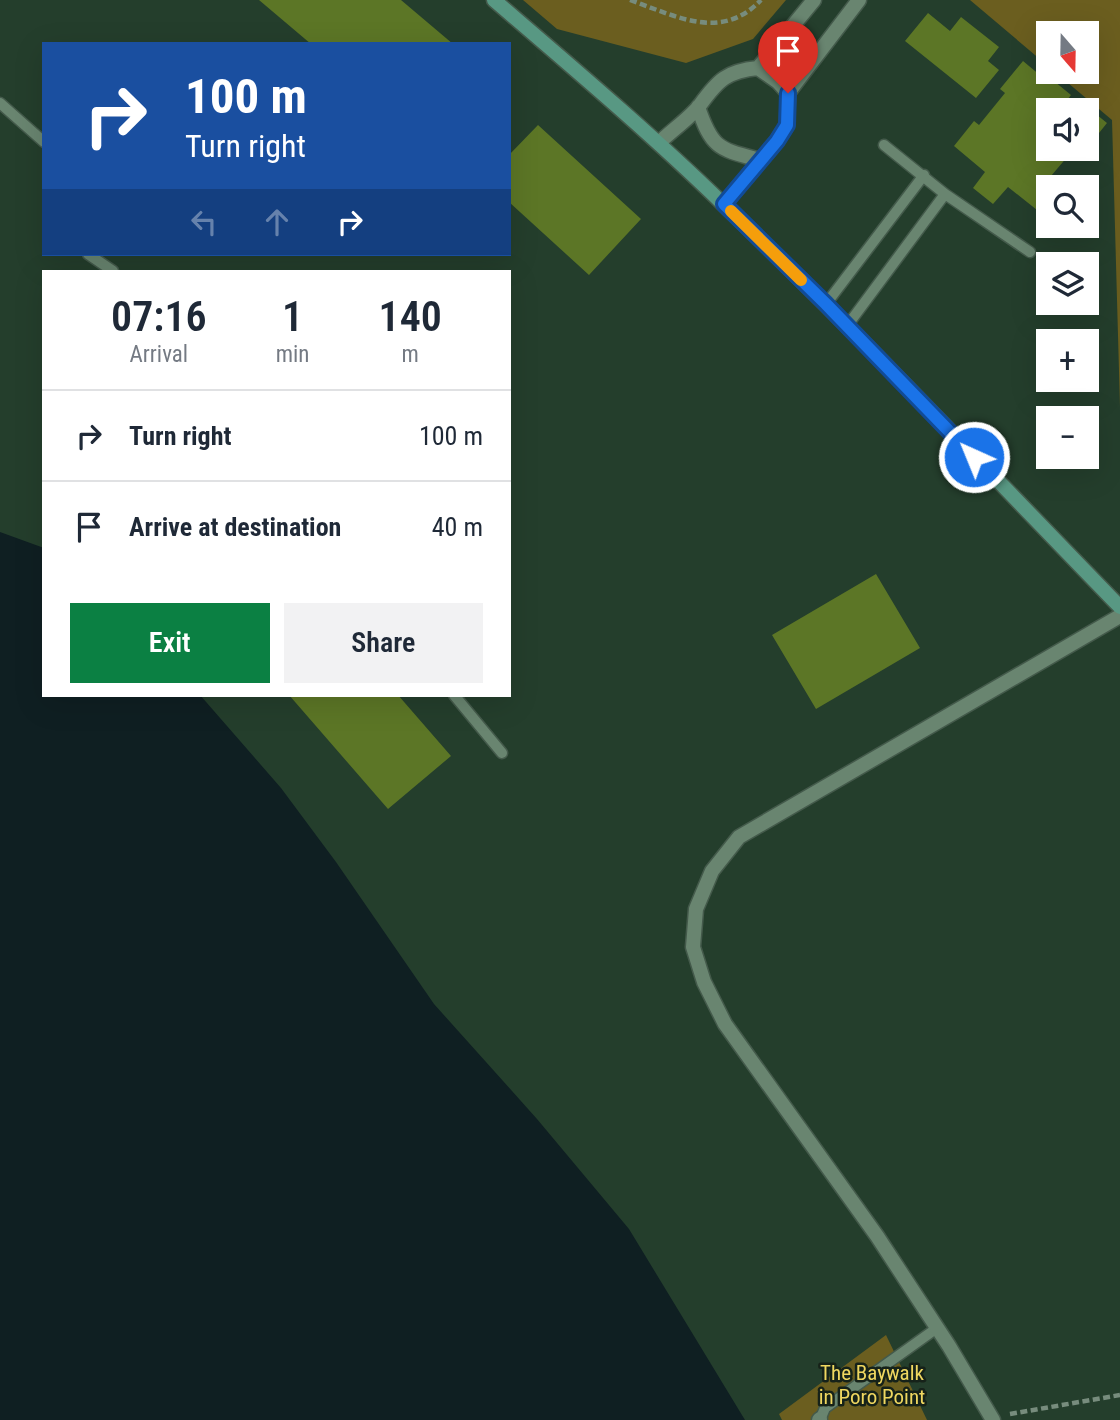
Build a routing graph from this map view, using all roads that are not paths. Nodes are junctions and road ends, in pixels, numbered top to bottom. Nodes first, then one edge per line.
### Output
1 (494, 0) edge
2 (814, 0) edge
3 (859, 0) edge
4 (758, 68) junction
5 (788, 93) junction
6 (0, 103) edge
7 (698, 107) junction
8 (42, 140) edge
9 (659, 143) junction
10 (884, 145) dead end
11 (761, 160) junction
12 (924, 175) junction
13 (945, 194) junction
14 (724, 204) junction
15 (1030, 252) dead end
16 (91, 256) edge
17 (112, 270) edge
18 (826, 304) junction
19 (847, 326) junction
20 (1120, 607) edge
21 (1120, 616) edge
22 (456, 697) edge
23 (502, 753) dead end
24 (937, 1328) junction
25 (993, 1419) edge
26 (820, 1420) edge

1 - 9 street
2 - 4 street
3 - 5 street
4 - 5 street
4 - 7 street
5 - 11 street
6 - 8 lane
7 - 9 street
7 - 11 street
9 - 14 street
10 - 12 lane
11 - 14 street
12 - 13 lane
12 - 18 lane
13 - 15 lane
13 - 19 lane
14 - 18 street
16 - 17 lane
18 - 19 street
19 - 20 street
21 - 24 street
22 - 23 lane
24 - 25 street
24 - 26 lane

